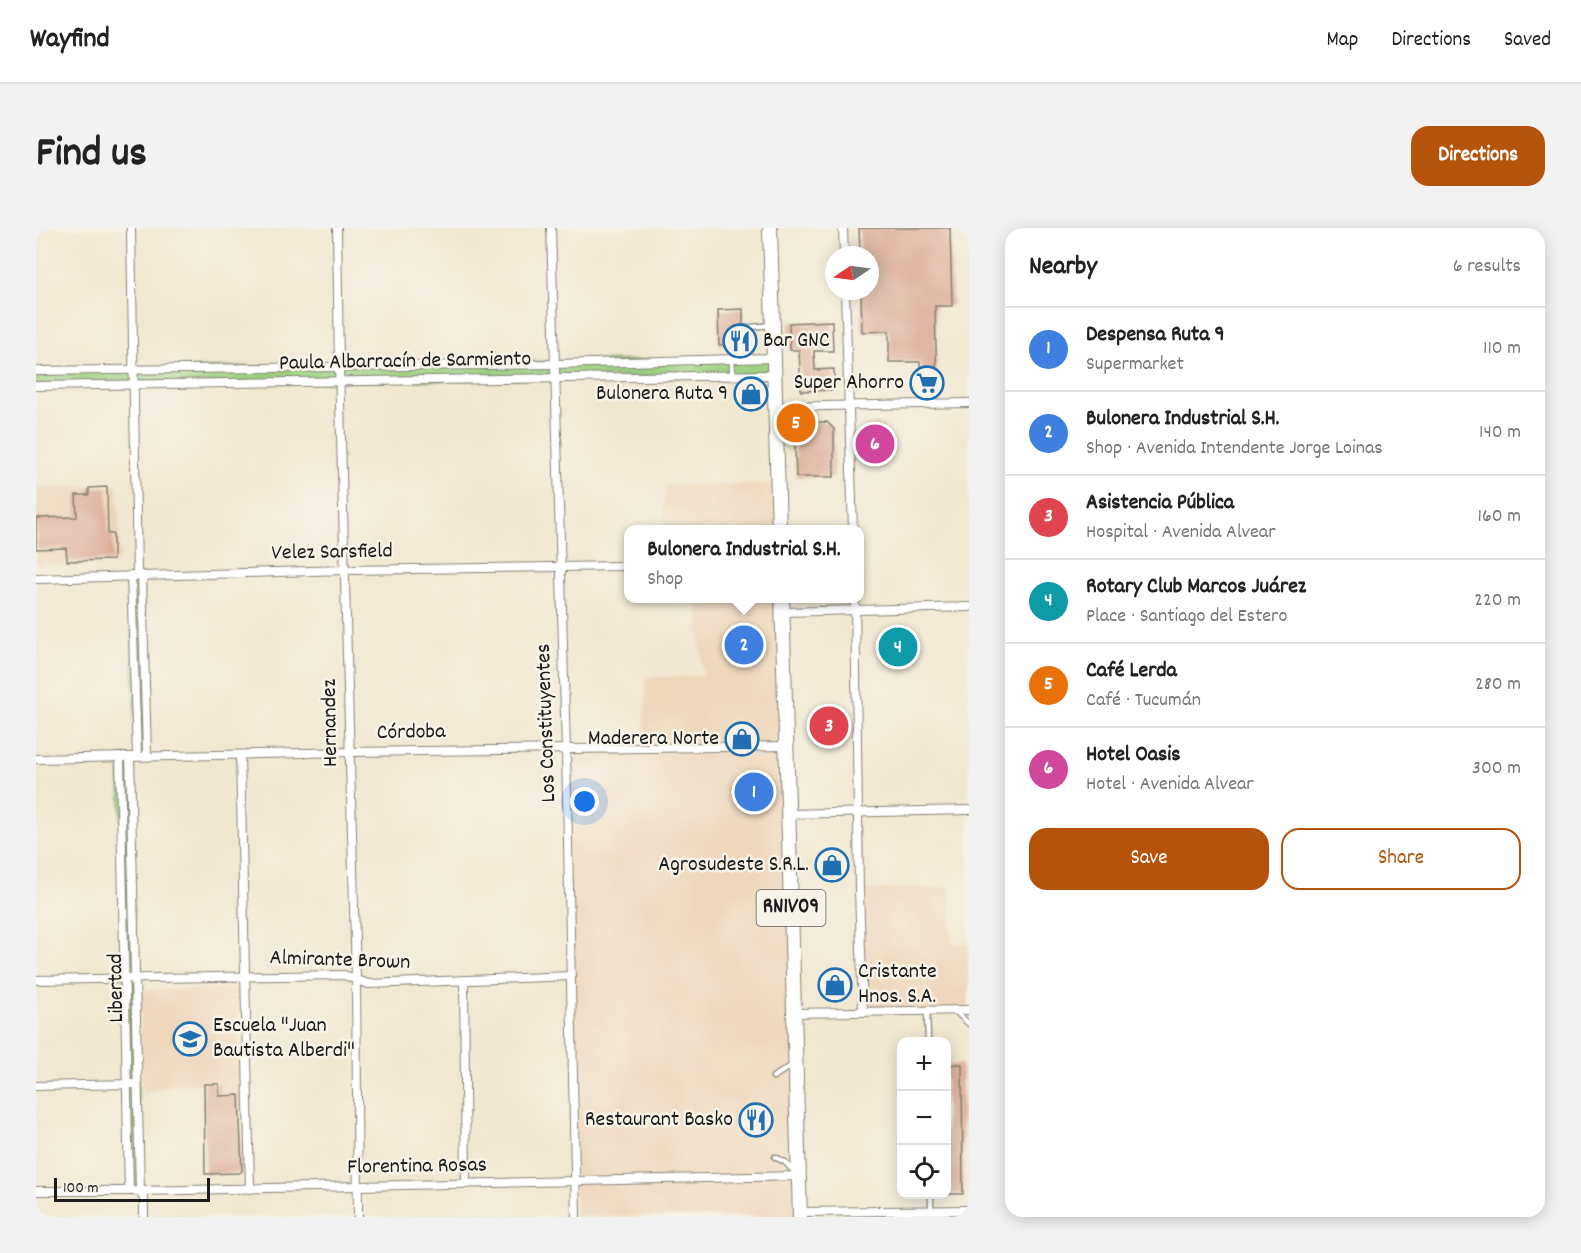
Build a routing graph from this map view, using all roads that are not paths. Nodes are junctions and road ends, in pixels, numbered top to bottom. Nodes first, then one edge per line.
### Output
1 (131, 228) edge
2 (337, 228) edge
3 (551, 228) edge
4 (770, 228) edge
5 (843, 228) edge
6 (844, 246) edge
7 (845, 300) edge
8 (773, 325) junction
9 (743, 328) dead end
10 (732, 344) dead end
11 (775, 358) junction
12 (732, 359) junction
13 (555, 364) junction
14 (339, 366) junction
15 (134, 370) junction
16 (36, 371) edge
17 (775, 375) junction
18 (732, 376) junction
19 (555, 377) junction
20 (340, 382) junction
21 (134, 385) junction
22 (36, 386) edge
23 (969, 403) edge
24 (849, 405) junction
25 (776, 407) junction
26 (779, 525) edge
27 (853, 525) edge
28 (624, 567) edge
29 (560, 569) junction
30 (346, 570) junction
31 (137, 575) junction
32 (36, 579) edge
33 (855, 603) edge
34 (782, 605) edge
35 (969, 607) edge
36 (856, 610) junction
37 (786, 746) junction
38 (566, 749) junction
39 (350, 752) junction
40 (240, 754) junction
41 (147, 755) junction
42 (129, 756) junction
43 (36, 759) edge
44 (969, 810) edge
45 (858, 812) junction
46 (788, 814) junction
47 (244, 976) junction
48 (571, 976) junction
49 (130, 978) junction
50 (356, 978) junction
51 (36, 980) edge
52 (464, 980) junction
53 (969, 1010) edge
54 (927, 1011) junction
55 (955, 1011) junction
56 (863, 1012) junction
57 (795, 1013) junction
58 (969, 1024) edge
59 (928, 1037) edge
60 (796, 1063) junction
61 (773, 1077) dead end
62 (132, 1084) junction
63 (36, 1086) edge
64 (775, 1157) dead end
65 (798, 1176) junction
66 (576, 1182) junction
67 (466, 1184) junction
68 (358, 1187) junction
69 (250, 1189) junction
70 (36, 1191) edge
71 (129, 1191) junction
72 (140, 1191) junction
73 (931, 1199) edge
74 (969, 1210) edge
75 (931, 1212) junction
76 (800, 1214) edge
77 (144, 1217) edge
78 (358, 1217) edge
79 (576, 1217) edge

1 - 15 street, Libertad
2 - 14 street, Hernandez
3 - 13 street, Los Constituyentes
4 - 8 main road
5 - 6 street
7 - 24 street
8 - 9 lane
8 - 11 main road
10 - 12 lane
11 - 12 street, Paula Albarracín de Sarmiento
11 - 17 main road
12 - 13 street, Paula Albarracín de Sarmiento
12 - 18 lane
13 - 14 street, Paula Albarracín de Sarmiento
13 - 19 street, Los Constituyentes
14 - 15 street, Paula Albarracín de Sarmiento
14 - 20 street, Hernandez
15 - 16 street, Paula Albarracín de Sarmiento
15 - 21 street, Libertad
17 - 18 street, Paula Albarracín de Sarmiento
17 - 25 main road
18 - 19 street, Paula Albarracín de Sarmiento
19 - 20 street, Paula Albarracín de Sarmiento
19 - 29 street, Los Constituyentes
20 - 21 street, Paula Albarracín de Sarmiento
20 - 30 street, Hernandez
21 - 22 street, Paula Albarracín de Sarmiento
21 - 31 street, Libertad
23 - 24 street
24 - 25 street
24 - 27 street
25 - 26 main road
28 - 29 street, Velez Sarsfield
29 - 30 street, Velez Sarsfield
29 - 38 street, Los Constituyentes
30 - 31 street, Velez Sarsfield
30 - 39 street, Hernandez
31 - 32 street, Velez Sarsfield
31 - 41 street, Libertad
31 - 42 street, Libertad
33 - 36 street
34 - 36 street
34 - 37 main road, RN1V09
35 - 36 street
36 - 45 street
37 - 38 street, Córdoba
37 - 46 main road, RN1V09
38 - 39 street, Córdoba
38 - 48 street, Los Constituyentes
39 - 40 street, Córdoba
39 - 50 street, Hernandez
40 - 41 street, Córdoba
40 - 47 street
41 - 42 street, Córdoba
42 - 43 street, Córdoba
42 - 49 street, Libertad
44 - 45 street
45 - 46 street
45 - 56 street
46 - 57 main road, RN1V09
47 - 49 street, Almirante Brown
47 - 50 street, Almirante Brown
47 - 69 street
48 - 52 street, Almirante Brown
48 - 66 street, Los Constituyentes
49 - 51 street, Almirante Brown
49 - 62 street, Libertad
50 - 52 street, Almirante Brown
50 - 68 street, Hernandez
52 - 67 street
53 - 55 street
54 - 55 street
54 - 56 street
54 - 59 lane
55 - 58 lane
56 - 57 street
57 - 60 main road, RN1V09
60 - 61 lane
60 - 65 main road, RN1V09
62 - 63 street
62 - 71 street, Libertad
62 - 72 street, Libertad
64 - 65 lane
65 - 66 street, Florentina Rosas
65 - 76 main road, RN1V09
66 - 67 street, Florentina Rosas
66 - 79 street, Los Constituyentes
67 - 68 street, Florentina Rosas
68 - 69 street, Florentina Rosas
68 - 78 street, Hernandez
69 - 72 street, Florentina Rosas
70 - 71 street, Florentina Rosas
71 - 72 street, Florentina Rosas
72 - 77 street, Libertad
73 - 75 lane
74 - 75 street
75 - 76 street

